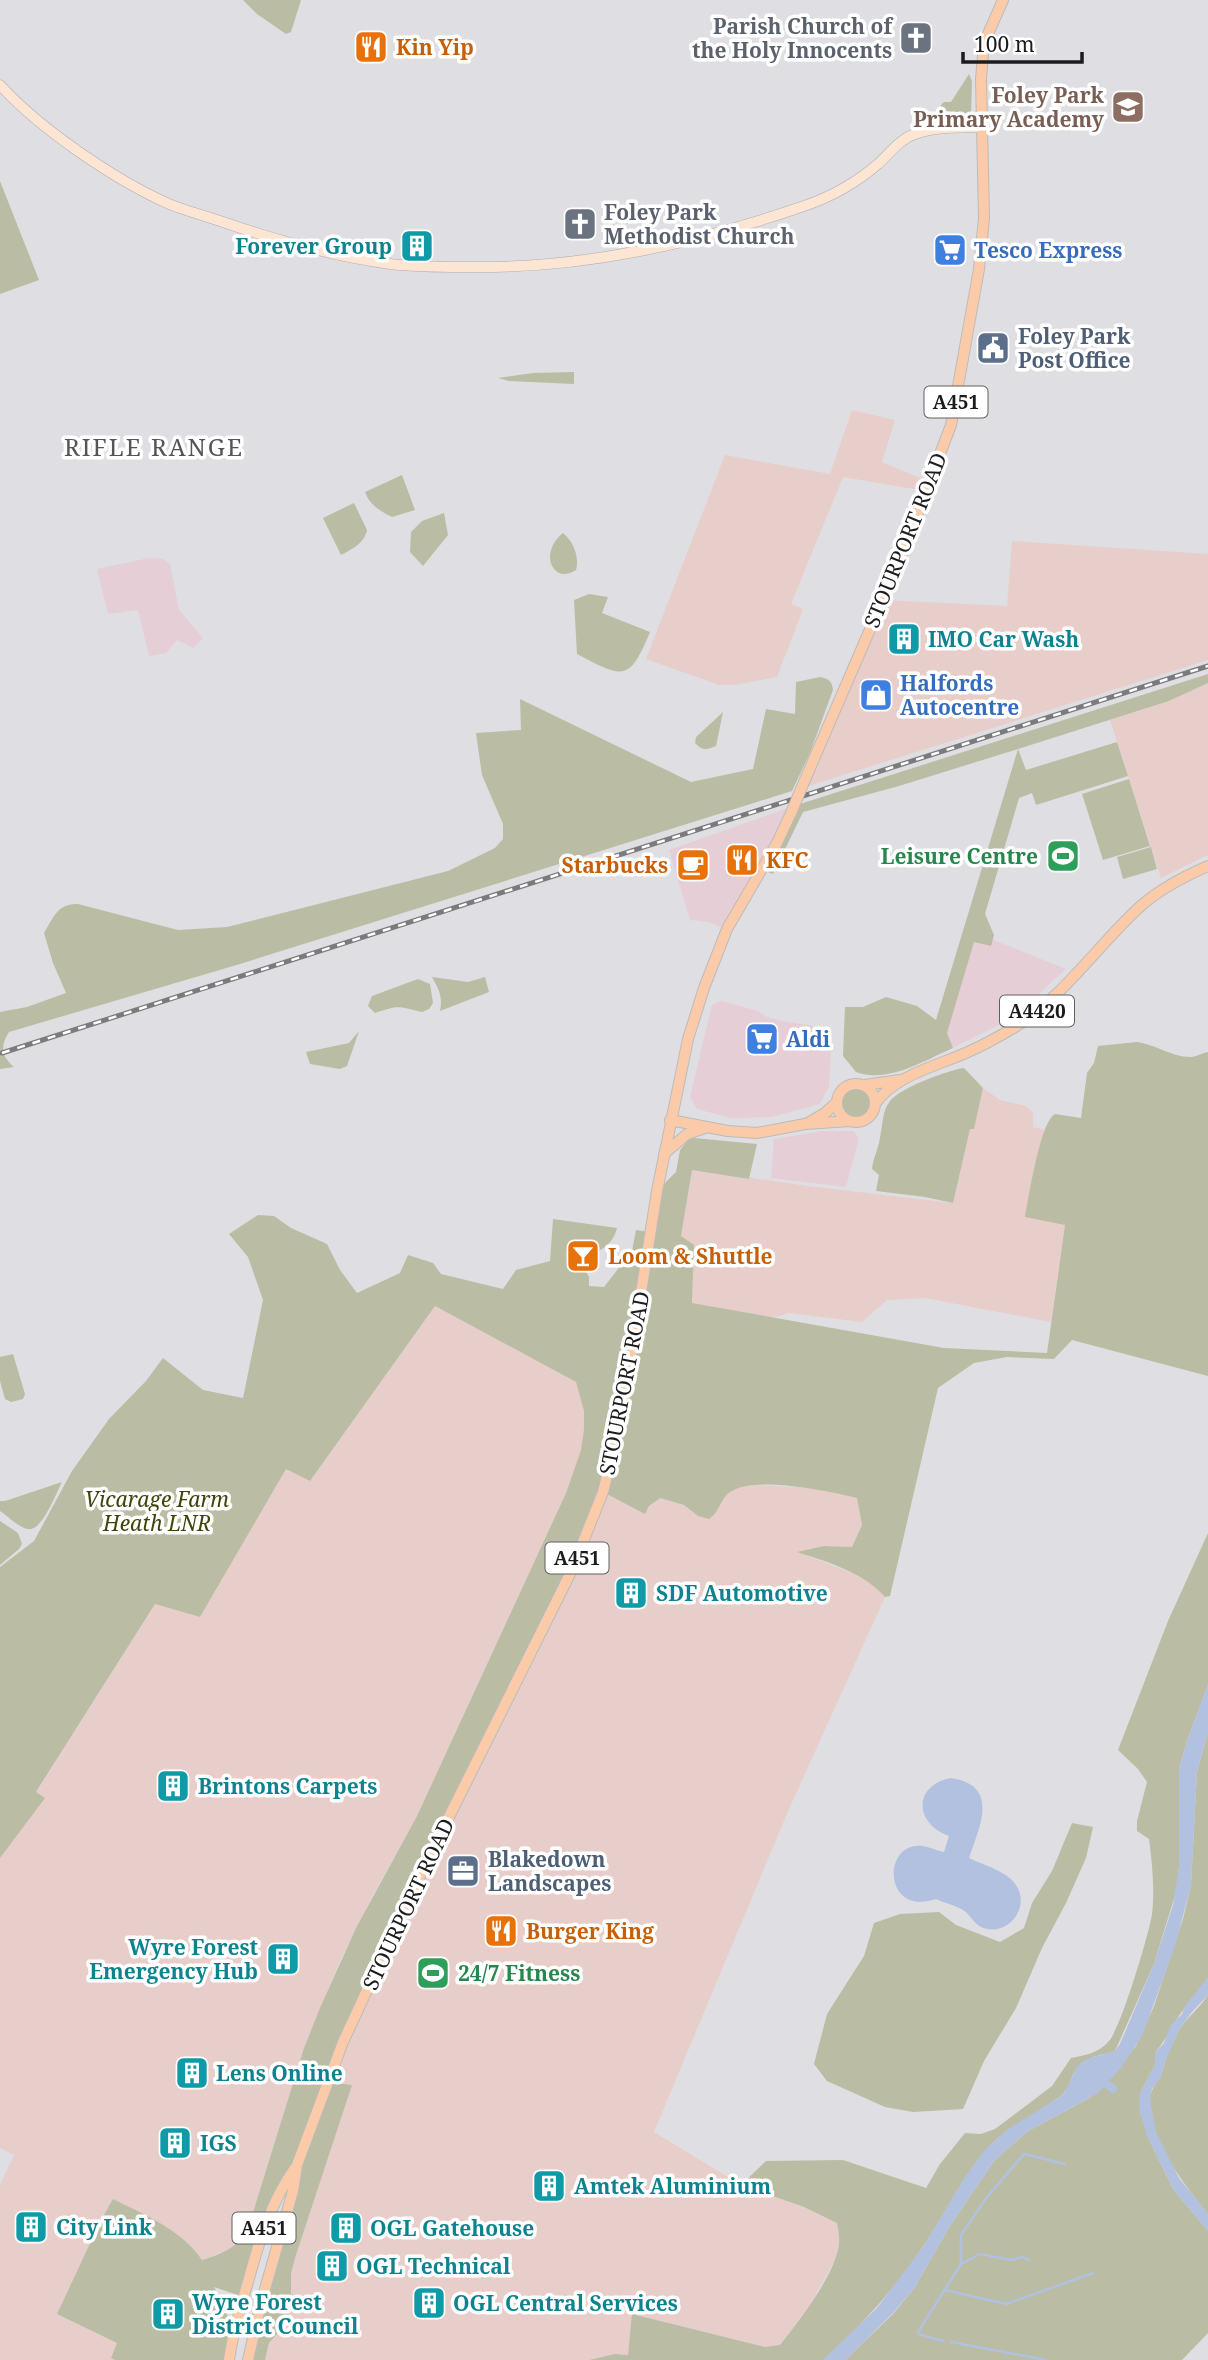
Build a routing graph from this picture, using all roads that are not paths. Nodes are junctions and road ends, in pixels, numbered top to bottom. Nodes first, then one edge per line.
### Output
1 (1003, 0) edge
2 (0, 85) edge
3 (984, 127) junction
4 (1208, 866) edge
5 (903, 1080) junction
6 (865, 1085) junction
7 (836, 1102) junction
8 (875, 1104) junction
9 (670, 1120) junction
10 (850, 1121) junction
11 (805, 1124) junction
12 (707, 1127) junction
13 (664, 1154) junction
14 (296, 2165) junction
15 (229, 2360) edge
16 (248, 2360) edge

1 - 3 main road, STOURPORT ROAD / A451
2 - 3 main road
3 - 9 main road, STOURPORT ROAD / A451, bridge
4 - 5 main road, A4420
5 - 6 main road, A4420
5 - 8 main road, A4420
6 - 7 main road
6 - 8 main road
7 - 10 main road
7 - 11 main road
8 - 10 main road
9 - 12 main road
9 - 13 main road, STOURPORT ROAD / A451
10 - 11 main road
11 - 12 main road
12 - 13 main road
13 - 14 main road, STOURPORT ROAD / A451
14 - 15 main road, STOURPORT ROAD / A451
14 - 16 main road, STOURPORT ROAD / A451

